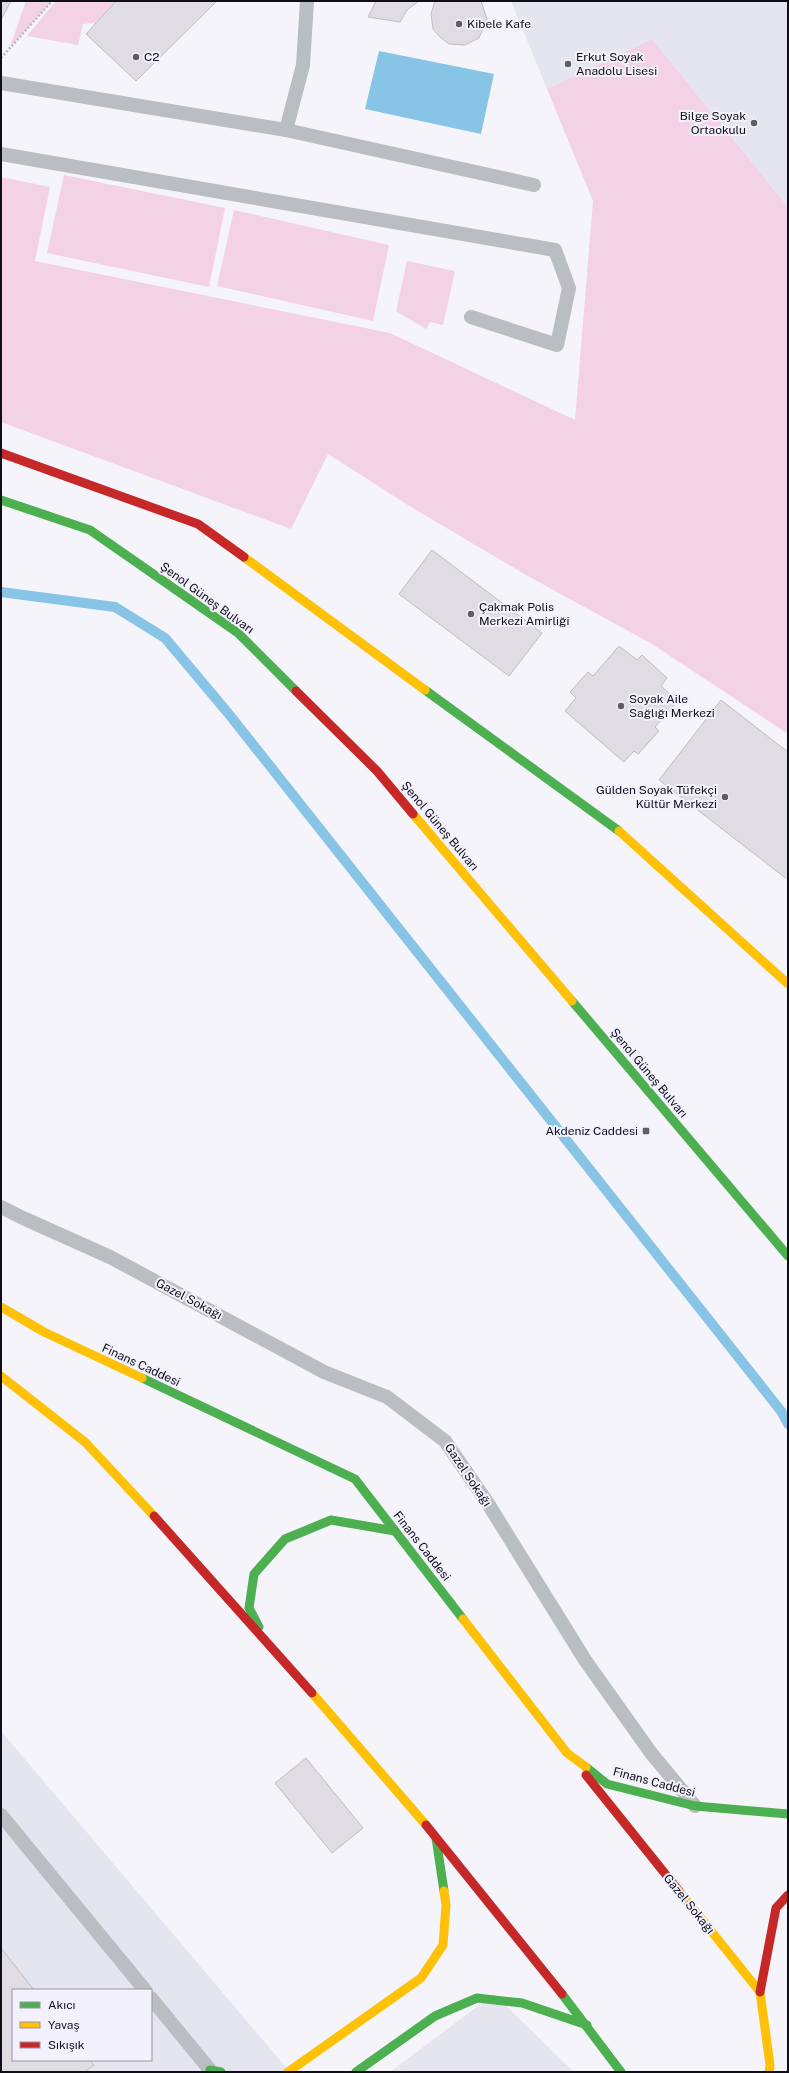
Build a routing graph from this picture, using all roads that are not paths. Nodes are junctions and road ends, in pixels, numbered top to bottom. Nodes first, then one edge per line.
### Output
1 (307, 1) edge
2 (1, 83) edge
3 (286, 130) junction
4 (1, 154) edge
5 (534, 185) dead end
6 (471, 317) dead end
7 (1, 453) edge
8 (1, 500) edge
9 (788, 984) edge
10 (1, 1207) edge
11 (788, 1256) edge
12 (1, 1307) edge
13 (1, 1376) edge
14 (395, 1531) junction
15 (266, 1640) junction
16 (568, 1753) junction
17 (695, 1806) junction
18 (788, 1814) edge
19 (1, 1816) edge
20 (435, 1837) junction
21 (788, 1895) edge
22 (144, 1989) edge
23 (760, 1992) junction
24 (152, 1999) edge
25 (587, 2025) junction
26 (770, 2070) edge
27 (214, 2071) edge
28 (288, 2072) edge
29 (356, 2072) edge
30 (621, 2072) edge

1 - 3 lane
2 - 3 lane
3 - 5 lane
4 - 6 lane
7 - 9 street
8 - 11 street, Şenol Güneş Bulvarı
10 - 17 lane, Gazel Sokağı
12 - 14 street, Finans Caddesi
13 - 15 street
14 - 15 street
14 - 16 street, Finans Caddesi
15 - 20 street
16 - 17 street, Finans Caddesi
16 - 23 street, Gazel Sokağı
17 - 18 street, Finans Caddesi
19 - 22 lane
20 - 25 street
20 - 28 street
21 - 23 street
23 - 26 street
24 - 27 lane
25 - 29 street
25 - 30 street

